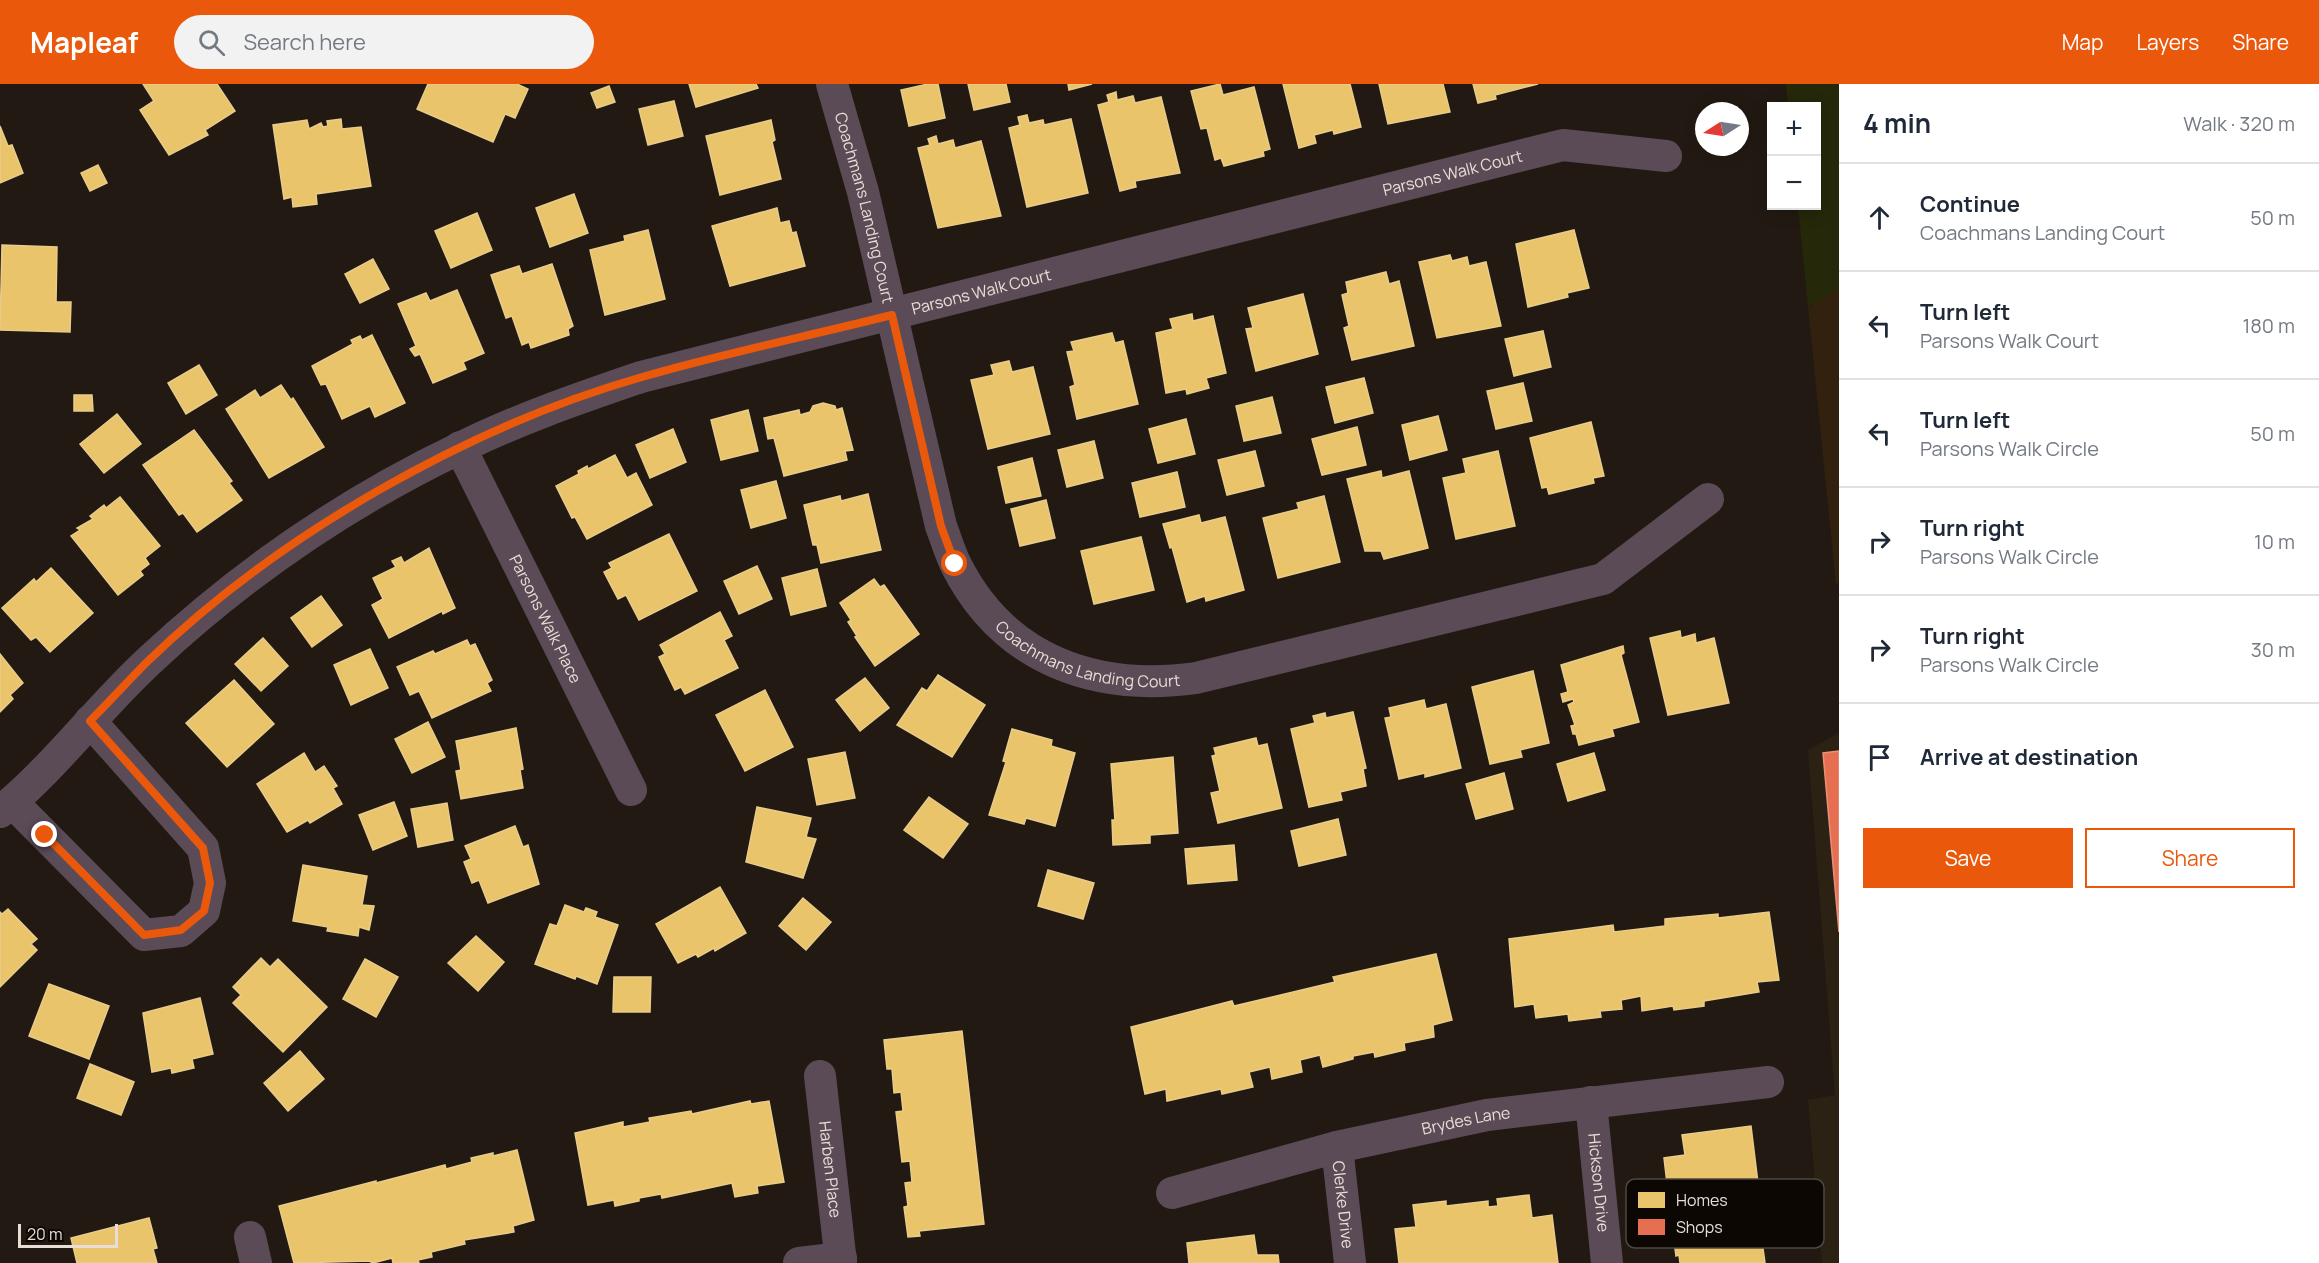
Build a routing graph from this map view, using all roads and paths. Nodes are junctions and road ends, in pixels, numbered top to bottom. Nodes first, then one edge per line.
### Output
1 (832, 84) edge
2 (1666, 156) dead end
3 (892, 315) junction
4 (460, 447) junction
5 (1708, 499) dead end
6 (90, 721) junction
7 (631, 790) dead end
8 (6, 807) edge
9 (820, 1076) dead end
10 (1768, 1082) dead end
11 (1591, 1102) junction
12 (1336, 1148) junction
13 (1172, 1193) dead end
14 (841, 1261) edge
15 (799, 1263) edge
16 (1350, 1263) edge
17 (1607, 1263) edge

1 - 3 street, Coachmans Landing Court
2 - 3 street, Parsons Walk Court
3 - 4 street, Parsons Walk Court
3 - 5 street, Coachmans Landing Court
4 - 6 street, Parsons Walk Court
4 - 7 street, Parsons Walk Place
6 - 8 street, Parsons Walk Court
6 - 8 street
9 - 14 street, Harben Place
10 - 11 street, Brydes Lane
11 - 12 street, Brydes Lane
11 - 17 street, Hickson Drive
12 - 13 street, Brydes Lane
12 - 16 street, Clerke Drive
14 - 15 street

